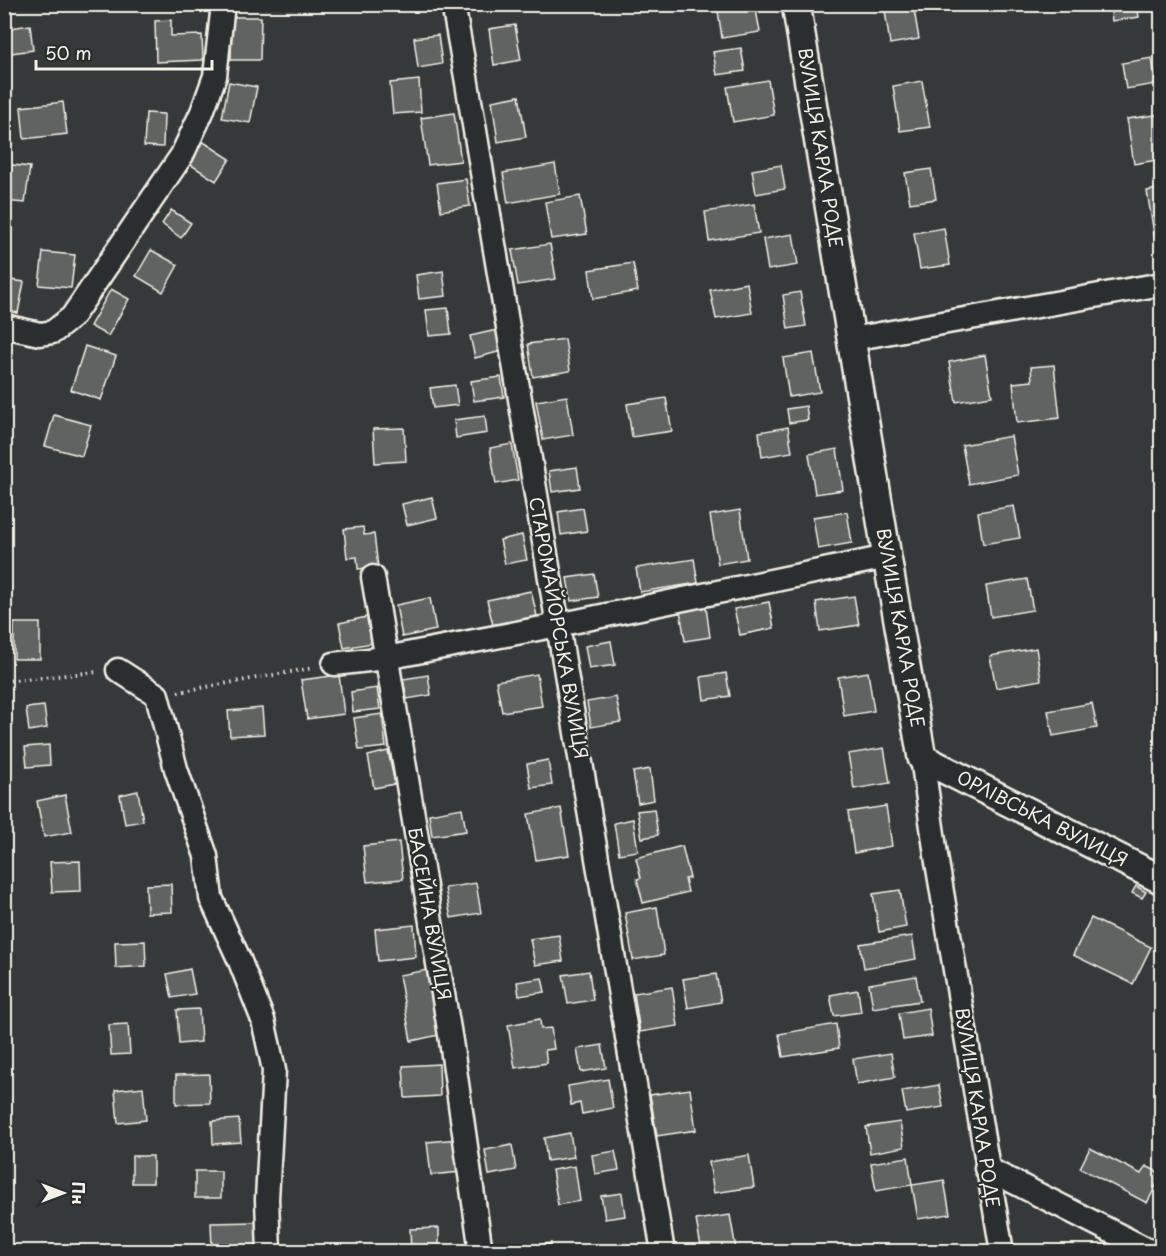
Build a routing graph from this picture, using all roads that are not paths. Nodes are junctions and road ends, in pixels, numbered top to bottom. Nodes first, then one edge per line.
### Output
1 (223, 4) edge
2 (453, 4) edge
3 (796, 4) edge
4 (1161, 284) edge
5 (4, 326) edge
6 (852, 339) junction
7 (886, 557) junction
8 (373, 577) dead end
9 (558, 625) junction
10 (386, 658) junction
11 (334, 664) road end
12 (118, 670) road end
13 (922, 758) junction
14 (1161, 880) edge
15 (987, 1168) junction
16 (269, 1251) edge
17 (481, 1251) edge
18 (663, 1251) edge
19 (1002, 1251) edge
20 (1152, 1251) edge

1 - 5 street
2 - 9 street, СТАРОМАЙОРСЬКА ВУЛИЦЯ
3 - 6 street, ВУЛИЦЯ КАРЛА РОДЕ
4 - 6 street
6 - 7 street, ВУЛИЦЯ КАРЛА РОДЕ
7 - 9 street
7 - 13 street, ВУЛИЦЯ КАРЛА РОДЕ
8 - 10 street, БАСЕЙНА ВУЛИЦЯ
9 - 10 street
9 - 18 street, СТАРОМАЙОРСЬКА ВУЛИЦЯ
10 - 11 street
10 - 17 street, БАСЕЙНА ВУЛИЦЯ
12 - 16 street
13 - 14 street, ОРЛІВСЬКА ВУЛИЦЯ
13 - 15 street, ВУЛИЦЯ КАРЛА РОДЕ
15 - 19 street, ВУЛИЦЯ КАРЛА РОДЕ
15 - 20 street

